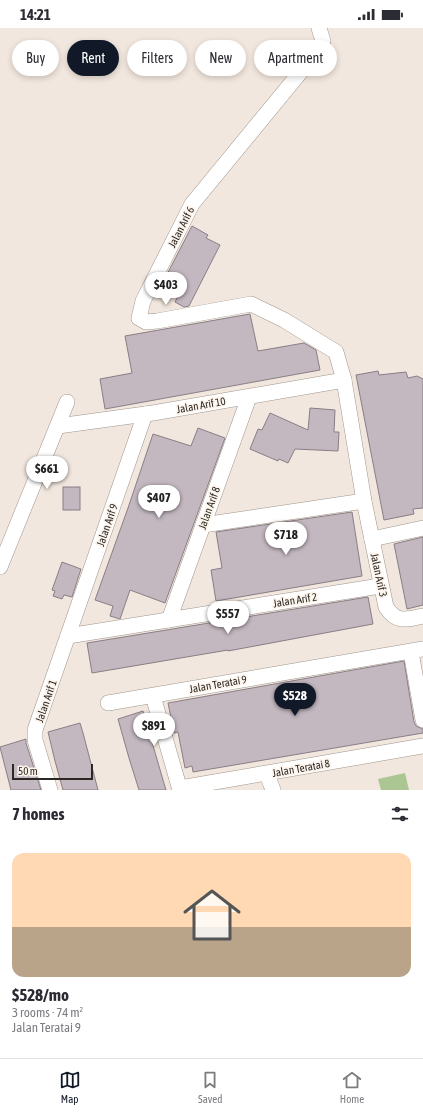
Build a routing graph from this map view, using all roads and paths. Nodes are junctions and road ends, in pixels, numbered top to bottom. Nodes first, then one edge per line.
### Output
1 (319, 28) edge
2 (344, 380) junction
3 (250, 397) junction
4 (67, 402) dead end
5 (145, 414) junction
6 (58, 426) junction
7 (364, 501) junction
8 (203, 525) junction
9 (423, 528) edge
10 (372, 539) junction
11 (0, 567) edge
12 (380, 586) junction
13 (423, 616) edge
14 (169, 620) junction
15 (68, 636) junction
16 (417, 650) edge
17 (153, 696) junction
18 (108, 704) dead end
19 (423, 720) edge
20 (423, 746) edge
21 (267, 774) junction
22 (180, 789) edge
23 (50, 790) edge
24 (273, 790) edge

1 - 2 street, Jalan Arif 6
2 - 3 street, Jalan Arif 10
2 - 7 street, Jalan Arif 6
3 - 5 street, Jalan Arif 10
3 - 8 street, Jalan Arif 8
4 - 6 street
5 - 6 street, Jalan Arif 10
5 - 15 street, Jalan Arif 9
6 - 11 street
7 - 8 street
7 - 10 street, Jalan Arif 3
8 - 14 street, Jalan Arif 8
9 - 10 street
10 - 12 street, Jalan Arif 3
12 - 13 street, Jalan Arif 3
12 - 14 street, Jalan Arif 2
14 - 15 street, Jalan Arif 2
15 - 23 street, Jalan Arif 1
16 - 17 street, Jalan Teratai 9
16 - 19 street
17 - 18 street, Jalan Teratai 9
17 - 22 street
20 - 21 street, Jalan Teratai 8
21 - 22 street, Jalan Teratai 8
21 - 24 street

